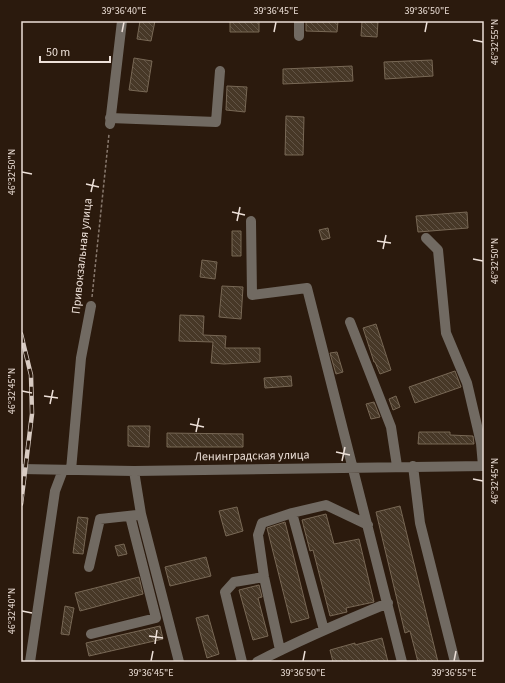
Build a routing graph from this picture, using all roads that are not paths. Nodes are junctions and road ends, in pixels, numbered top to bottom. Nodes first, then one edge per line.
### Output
1 (122, 21) edge
2 (299, 21) edge
3 (299, 36) dead end
4 (220, 71) dead end
5 (251, 221) dead end
6 (426, 238) dead end
7 (91, 306) road end
8 (350, 322) dead end
9 (397, 466) junction
10 (413, 466) junction
11 (484, 466) edge
12 (352, 467) junction
13 (21, 469) edge
14 (67, 470) junction
15 (134, 471) junction
16 (292, 512) junction
17 (141, 514) junction
18 (130, 516) junction
19 (368, 525) junction
20 (89, 567) dead end
21 (264, 577) junction
22 (388, 604) junction
23 (324, 630) junction
24 (91, 634) dead end
25 (280, 650) junction
26 (30, 662) edge
27 (179, 662) edge
28 (242, 662) edge
29 (257, 662) edge
30 (402, 662) edge
31 (456, 662) edge

1 - 4 street
2 - 3 street
5 - 12 street
6 - 11 street
7 - 14 street, Привокзальная улица
8 - 9 street
9 - 10 street, Ленинградская улица
9 - 12 street, Ленинградская улица
10 - 11 street, Ленинградская улица
10 - 31 street
12 - 15 street, Ленинградская улица
12 - 19 street
13 - 14 street, Ленинградская улица
14 - 15 street, Ленинградская улица
14 - 26 street, Привокзальная улица
15 - 17 street
16 - 19 street
16 - 21 street
16 - 23 street
17 - 18 street
17 - 27 street
18 - 20 street
18 - 24 street
19 - 22 street
21 - 25 street
21 - 28 street
22 - 23 street
22 - 30 street
23 - 25 street
25 - 29 street

